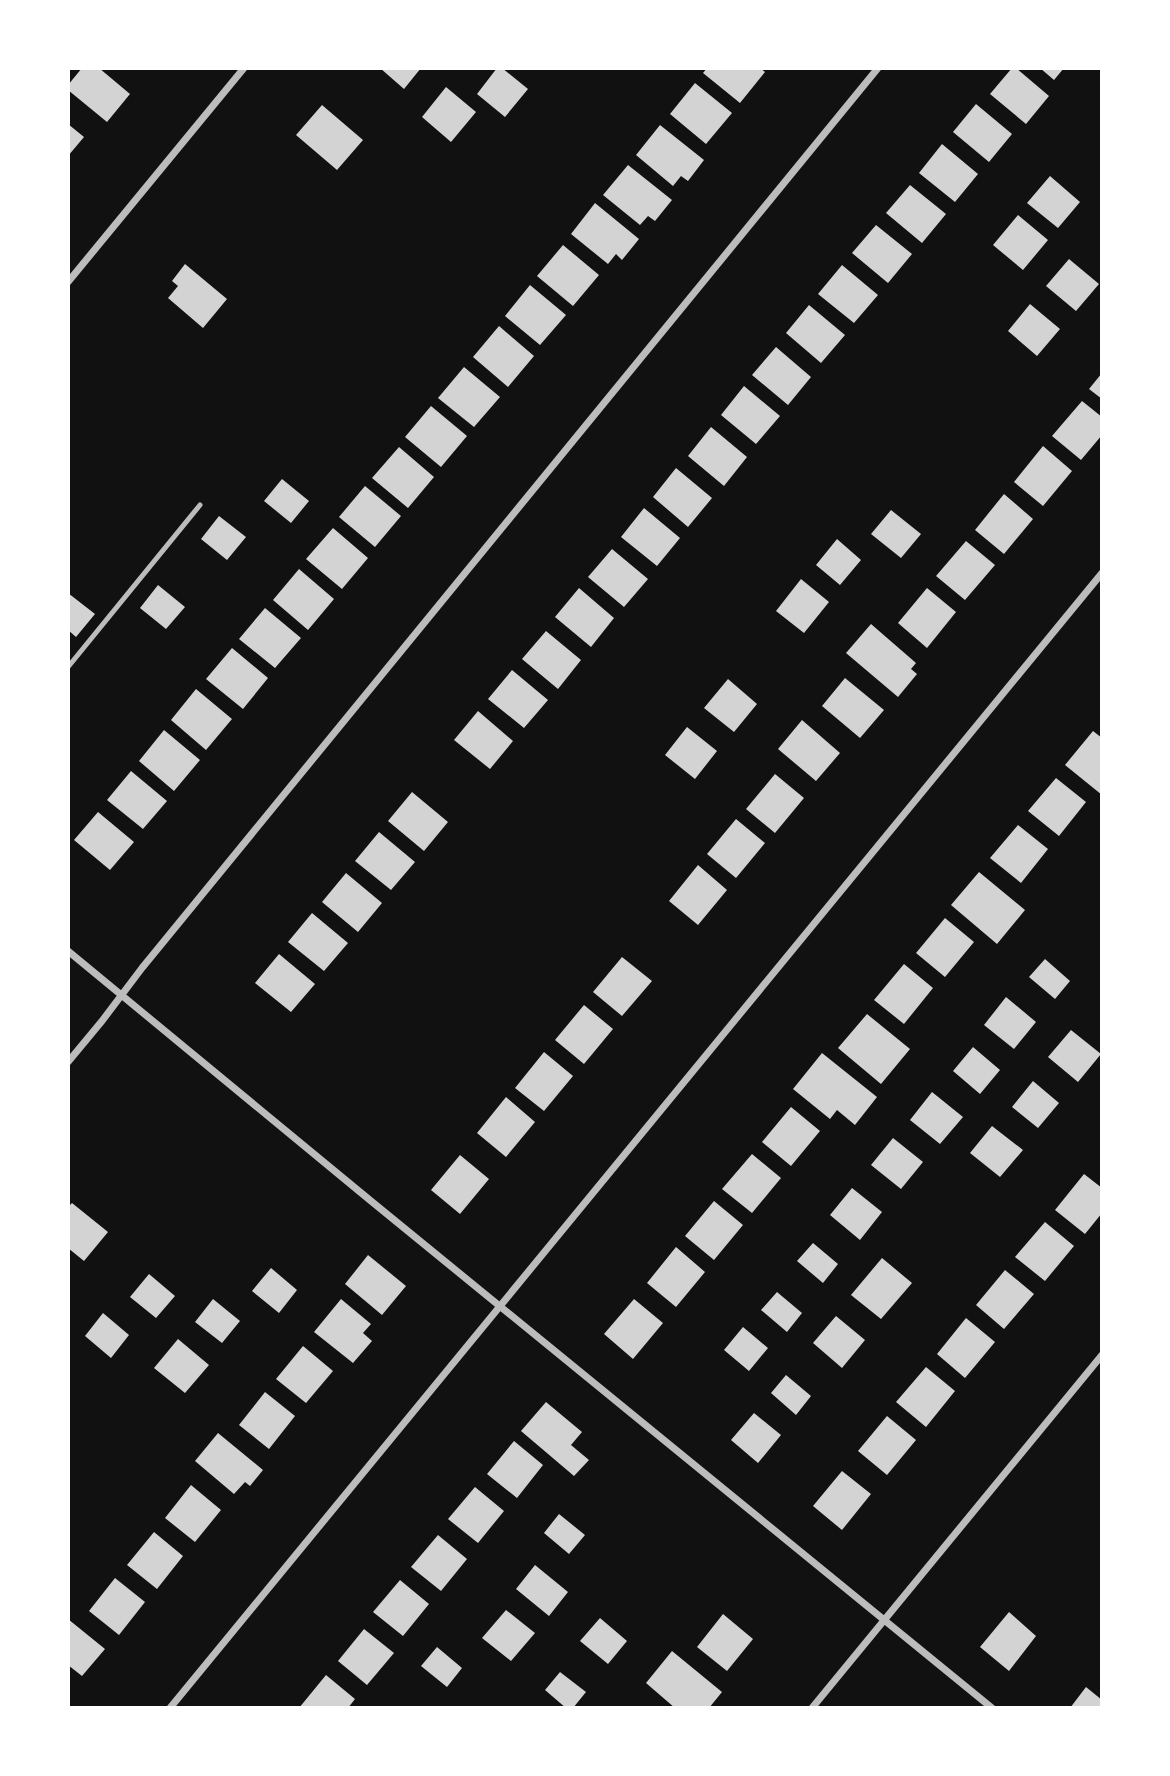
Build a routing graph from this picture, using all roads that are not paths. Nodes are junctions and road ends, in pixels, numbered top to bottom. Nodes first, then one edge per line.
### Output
1 (244, 68) edge
2 (878, 68) edge
3 (68, 282) edge
4 (200, 505) dead end
5 (1102, 573) edge
6 (68, 667) edge
7 (68, 951) edge
8 (121, 995) junction
9 (68, 1062) edge
10 (500, 1306) junction
11 (1102, 1355) edge
12 (884, 1620) junction
13 (170, 1708) edge
14 (812, 1708) edge
15 (992, 1708) edge

1 - 3 street
2 - 8 street
4 - 6 lane
5 - 10 street
7 - 8 street
8 - 9 street
8 - 10 street
10 - 12 street
10 - 13 street
11 - 12 street
12 - 14 street
12 - 15 street

